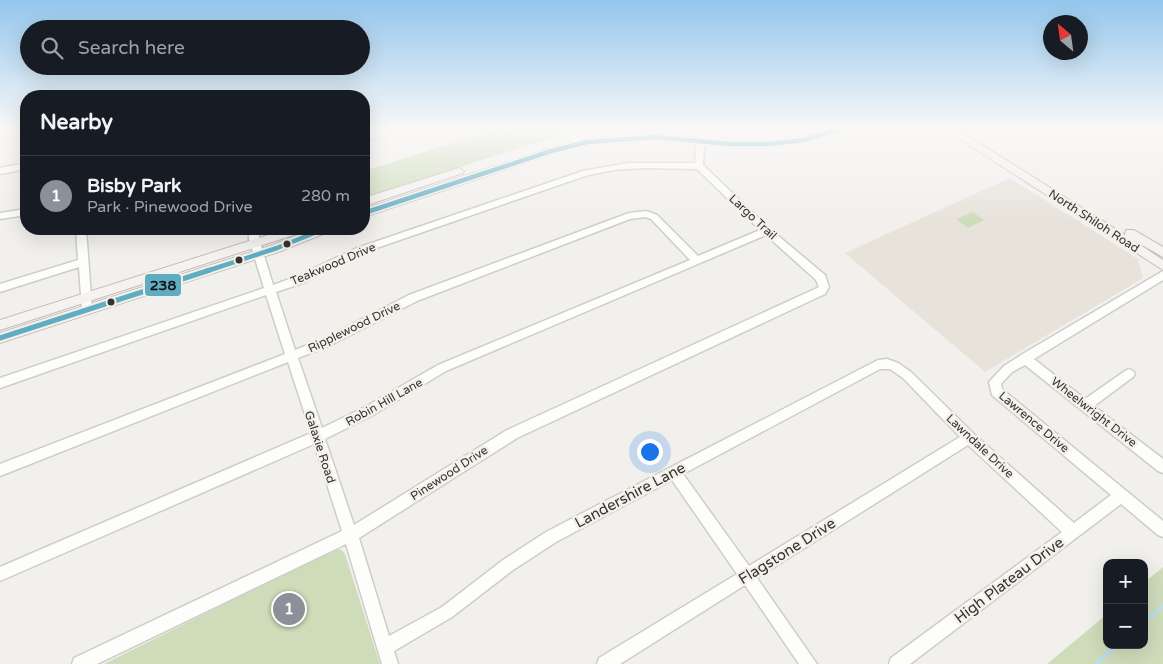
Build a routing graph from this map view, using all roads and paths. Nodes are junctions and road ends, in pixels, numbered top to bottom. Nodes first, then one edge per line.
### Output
1 (498, 160) edge
2 (508, 160) edge
3 (699, 160) edge
4 (1005, 160) edge
5 (699, 166) junction
6 (20, 167) edge
7 (0, 170) edge
8 (1034, 178) junction
9 (370, 200) edge
10 (370, 211) edge
11 (20, 213) edge
12 (0, 216) edge
13 (767, 231) junction
14 (81, 235) edge
15 (255, 235) edge
16 (286, 235) edge
17 (304, 235) edge
18 (257, 249) junction
19 (1163, 253) edge
20 (696, 260) junction
21 (83, 262) junction
22 (1163, 266) edge
23 (1163, 275) edge
24 (0, 288) edge
25 (270, 289) junction
26 (821, 290) joint
27 (86, 304) junction
28 (0, 325) edge
29 (0, 338) edge
30 (291, 357) junction
31 (1026, 358) junction
32 (887, 363) joint
33 (1130, 374) dead end
34 (0, 383) edge
35 (1086, 405) junction
36 (317, 436) junction
37 (969, 438) junction
38 (1163, 467) edge
39 (0, 470) edge
40 (674, 472) junction
41 (1121, 496) junction
42 (1163, 530) edge
43 (1073, 532) junction
44 (350, 535) junction
45 (0, 574) edge
46 (747, 576) junction
47 (384, 647) junction
48 (80, 664) edge
49 (390, 664) edge
50 (605, 664) edge
51 (809, 664) edge
52 (897, 664) edge

1 - 9 main road
2 - 10 main road
3 - 5 street
4 - 8 main road, North Shiloh Road
5 - 13 street, Largo Trail
5 - 25 street, Teakwood Drive
6 - 7 street
8 - 19 main road, North Shiloh Road
8 - 22 main road, North Shiloh Road
11 - 12 street
13 - 20 street, Robin Hill Lane
13 - 26 street, Largo Trail
14 - 21 street
15 - 18 street, Galaxie Road
16 - 18 main road
17 - 18 main road
18 - 25 street, Galaxie Road
18 - 27 main road
20 - 30 street, Ripplewood Drive
20 - 36 street, Robin Hill Lane
21 - 24 street
21 - 27 street
23 - 31 street, Lawrence Drive
25 - 30 street, Galaxie Road
25 - 34 street, Teakwood Drive
26 - 44 street, Pinewood Drive
27 - 28 main road
27 - 29 main road
30 - 36 street, Galaxie Road
30 - 39 street, Ripplewood Drive
31 - 35 street, Wheelwright Drive
31 - 41 street, Lawrence Drive
32 - 37 street, Lawndale Drive
32 - 40 street, Landershire Lane
33 - 35 street
35 - 38 street, Wheelwright Drive
36 - 44 street, Galaxie Road
36 - 45 street, Robin Hill Lane
37 - 43 street, Lawndale Drive
37 - 46 street, Flagstone Drive
40 - 46 street
40 - 47 street, Landershire Lane
41 - 42 street, Lawrence Drive
41 - 43 street, High Plateau Drive
43 - 52 street, High Plateau Drive
44 - 47 street, Galaxie Road
44 - 48 street, Pinewood Drive
46 - 50 street, Flagstone Drive
46 - 51 street
47 - 49 street, Galaxie Road

